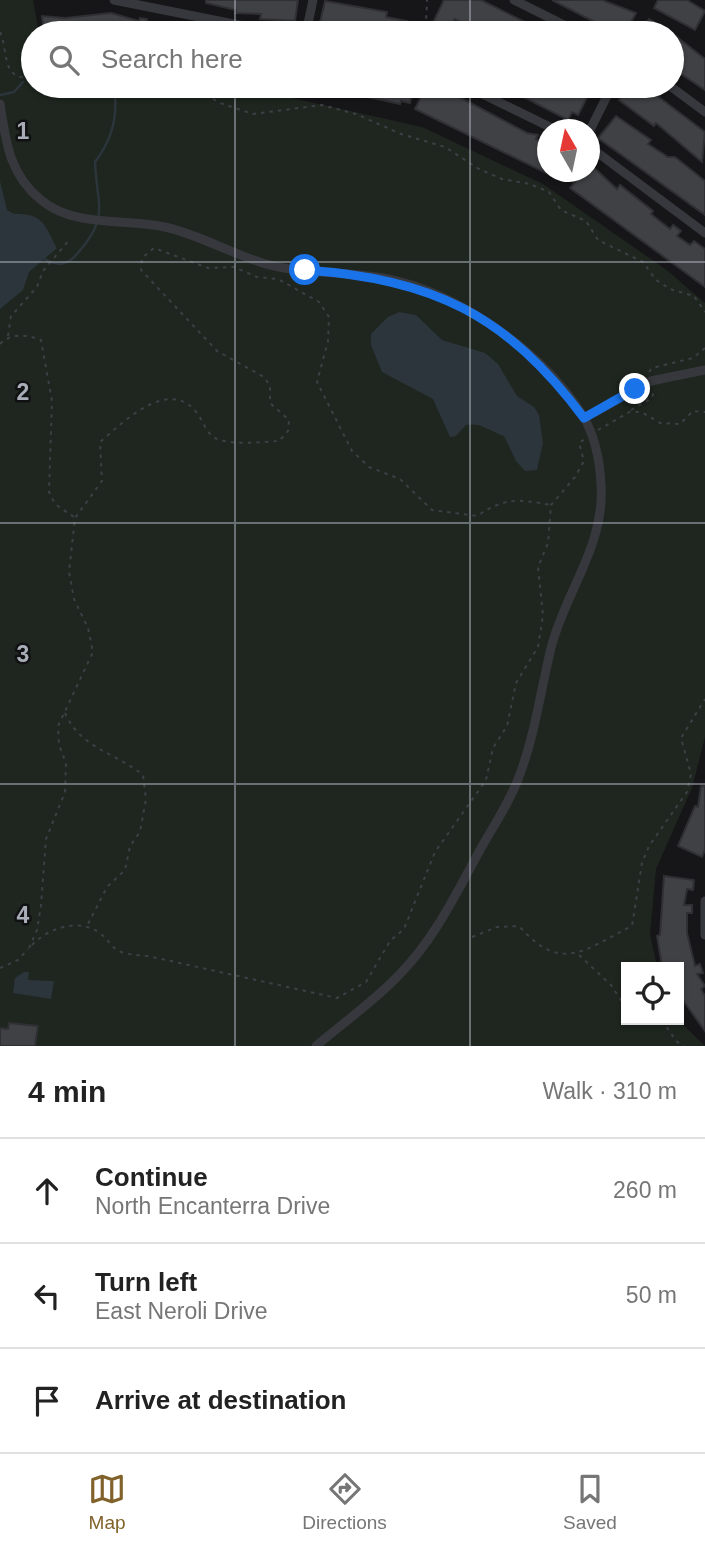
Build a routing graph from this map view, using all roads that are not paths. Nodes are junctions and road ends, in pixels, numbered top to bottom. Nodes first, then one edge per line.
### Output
1 (114, 0) edge
2 (313, 0) edge
3 (514, 0) edge
4 (219, 21) edge
5 (309, 21) edge
6 (556, 21) edge
7 (684, 96) edge
8 (491, 98) edge
9 (606, 98) edge
10 (0, 106) edge
11 (705, 112) edge
12 (596, 119) edge
13 (537, 121) edge
14 (600, 154) edge
15 (705, 233) edge
16 (705, 370) edge
17 (584, 418) junction
18 (705, 901) edge
19 (705, 935) edge
20 (316, 1046) edge

1 - 4 street
2 - 5 street
3 - 6 street
7 - 11 street
8 - 13 street
9 - 12 street
10 - 17 street
14 - 15 street
16 - 17 street
17 - 20 street
18 - 19 street

